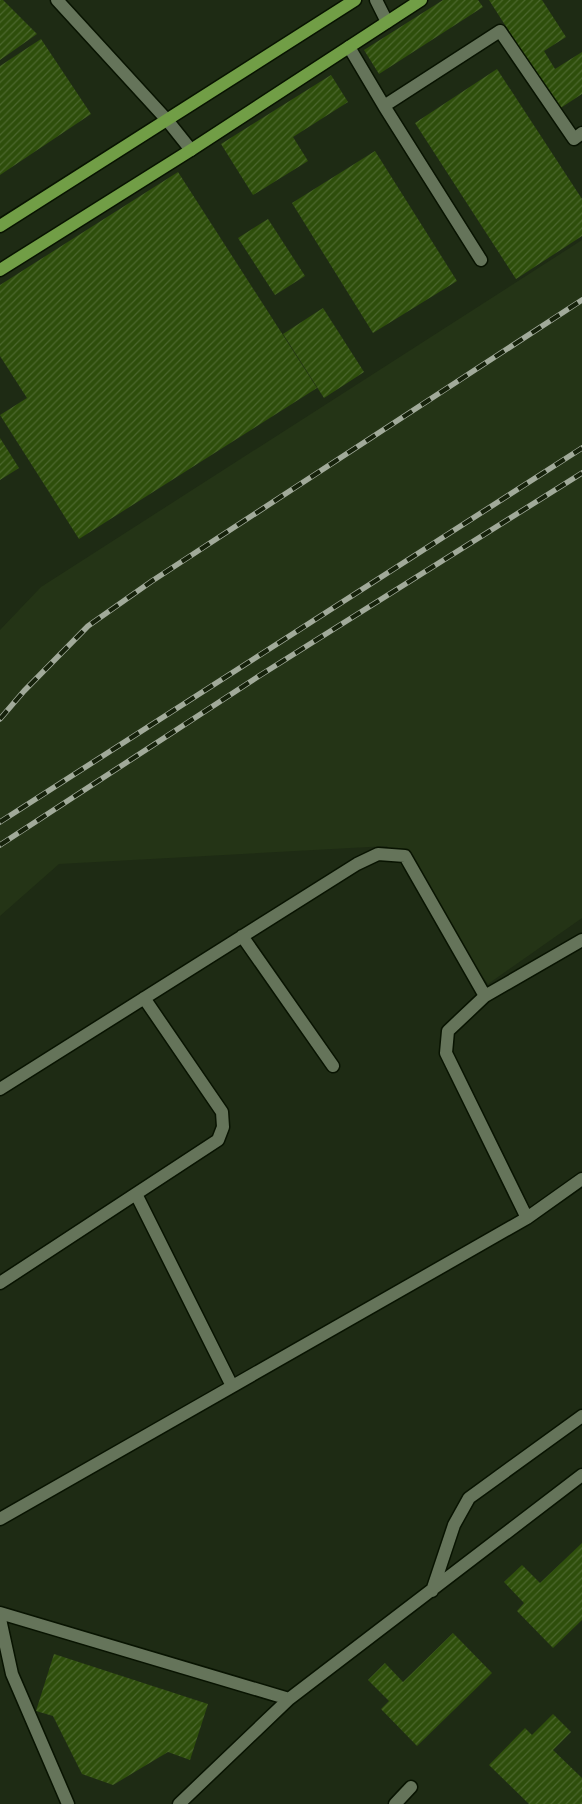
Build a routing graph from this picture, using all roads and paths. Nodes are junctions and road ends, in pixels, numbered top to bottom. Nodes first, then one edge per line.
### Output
1 (57, 0) edge
2 (355, 0) edge
3 (376, 0) edge
4 (421, 0) edge
5 (387, 22) junction
6 (349, 47) junction
7 (384, 106) junction
8 (167, 120) junction
9 (582, 133) edge
10 (191, 150) junction
11 (0, 226) edge
12 (480, 260) dead end
13 (0, 270) edge
14 (242, 936) junction
15 (582, 940) edge
16 (485, 996) junction
17 (144, 998) junction
18 (332, 1066) dead end
19 (0, 1089) edge
20 (582, 1179) edge
21 (136, 1194) junction
22 (526, 1218) junction
23 (0, 1283) edge
24 (232, 1386) junction
25 (582, 1416) edge
26 (582, 1475) edge
27 (0, 1519) edge
28 (432, 1590) junction
29 (0, 1614) edge
30 (0, 1619) edge
31 (289, 1700) junction
32 (412, 1787) dead end
33 (68, 1804) edge
34 (179, 1804) edge
35 (395, 1804) edge

1 - 8 street
2 - 8 main road
3 - 5 street
4 - 5 main road
5 - 6 main road
6 - 7 street
6 - 10 main road
7 - 9 street
7 - 12 street
8 - 10 street
8 - 11 main road
10 - 13 main road
14 - 16 street
14 - 17 street
14 - 18 street
15 - 16 street
16 - 22 street
17 - 19 street
17 - 21 street
20 - 22 street
21 - 23 street
21 - 24 street
22 - 24 street
24 - 27 street
25 - 28 street
26 - 28 street
28 - 31 street
29 - 31 street
30 - 33 street
31 - 34 street
32 - 35 street

